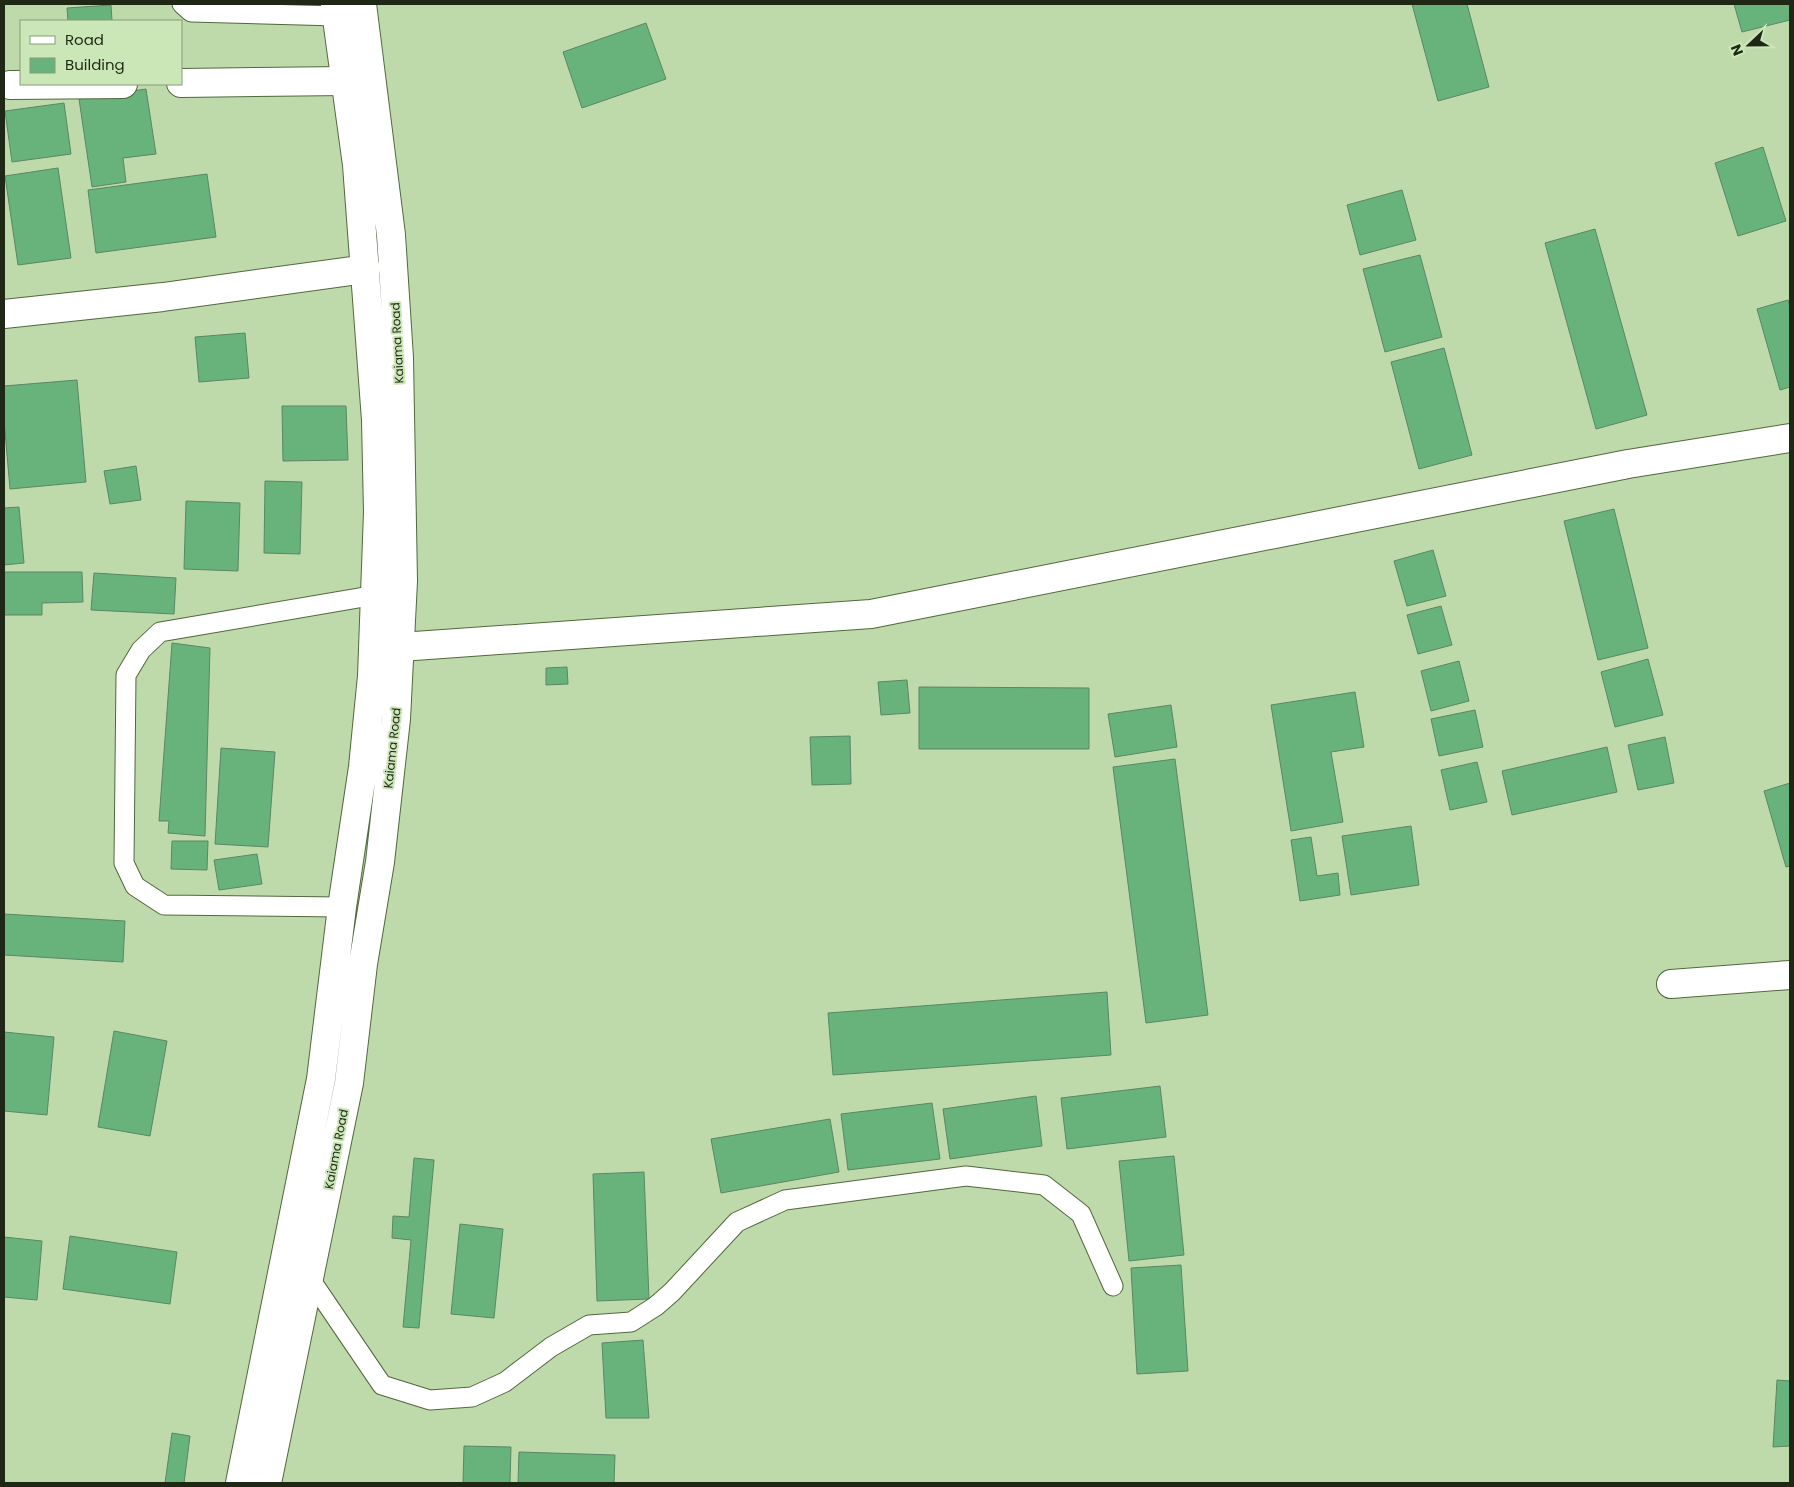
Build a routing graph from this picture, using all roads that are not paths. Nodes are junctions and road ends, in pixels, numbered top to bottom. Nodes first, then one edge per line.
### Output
1 (182, 4) edge
2 (362, 4) edge
3 (336, 10) edge
4 (346, 81) junction
5 (182, 83) edge
6 (10, 85) dead end
7 (20, 85) edge
8 (366, 269) junction
9 (4, 314) edge
10 (1790, 438) edge
11 (376, 595) junction
12 (400, 646) junction
13 (342, 907) junction
14 (1790, 975) edge
15 (1671, 984) dead end
16 (310, 1278) junction
17 (1114, 1286) dead end
18 (240, 1483) edge
19 (267, 1483) edge

1 - 3 lane
2 - 12 main road, Kaiama Road
3 - 4 main road, Kaiama Road
4 - 5 main road
4 - 8 main road, Kaiama Road
6 - 7 main road
8 - 9 main road
8 - 11 main road, Kaiama Road
10 - 12 main road
11 - 13 main road, Kaiama Road
11 - 13 lane
12 - 16 main road, Kaiama Road
13 - 18 main road, Kaiama Road
14 - 15 main road
16 - 17 lane
16 - 19 main road, Kaiama Road

